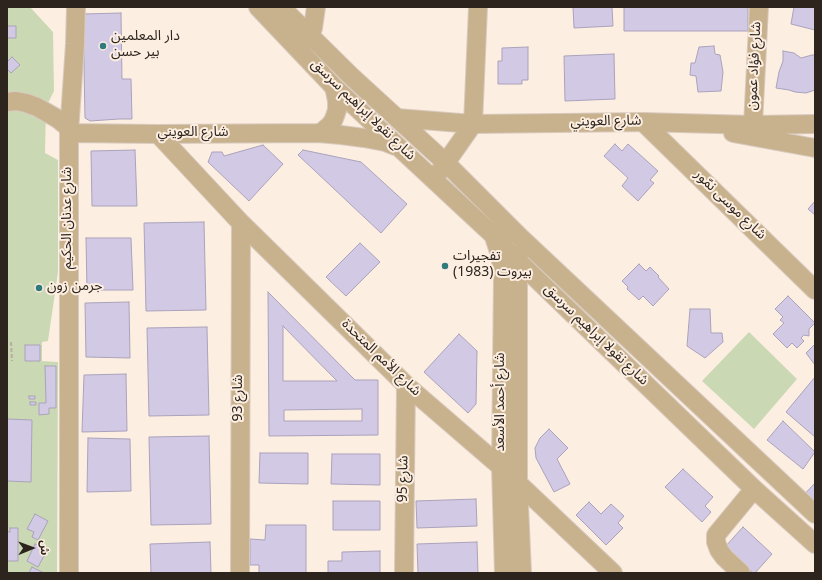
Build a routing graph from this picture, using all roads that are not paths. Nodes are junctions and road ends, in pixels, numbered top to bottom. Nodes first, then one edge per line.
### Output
1 (76, 7) edge
2 (258, 7) edge
3 (281, 7) edge
4 (316, 7) edge
5 (478, 7) edge
6 (759, 7) edge
7 (303, 42) junction
8 (333, 86) junction
9 (7, 102) edge
10 (397, 118) junction
11 (643, 122) junction
12 (673, 123) junction
13 (473, 124) junction
14 (815, 124) edge
15 (753, 125) junction
16 (69, 130) junction
17 (318, 133) junction
18 (158, 134) junction
19 (400, 148) junction
20 (815, 148) edge
21 (446, 163) junction
22 (434, 179) junction
23 (241, 223) junction
24 (492, 234) junction
25 (520, 237) junction
26 (518, 261) junction
27 (815, 290) edge
28 (406, 385) junction
29 (501, 467) junction
30 (518, 483) junction
31 (754, 489) junction
32 (815, 514) edge
33 (815, 544) edge
34 (69, 573) edge
35 (240, 573) edge
36 (404, 573) edge
37 (504, 573) edge
38 (522, 573) edge
39 (613, 573) edge
40 (741, 573) edge

1 - 16 street, شارع عدنان الحكيم
2 - 7 street, شارع نقولا إبراهيم سرسق
3 - 7 street, شارع نقولا إبراهيم سرسق
4 - 7 street
5 - 13 street
6 - 15 street, شارع فؤاد عمون
7 - 8 street, شارع نقولا إبراهيم سرسق
7 - 10 street, شارع نقولا إبراهيم سرسق
8 - 17 street
8 - 19 street, شارع نقولا إبراهيم سرسق
9 - 16 street
10 - 13 street, شارع العويني
10 - 21 street, شارع نقولا إبراهيم سرسق
11 - 12 street, شارع العويني
11 - 13 street, شارع العويني
11 - 27 street, شارع موسى نمّور
12 - 15 street, شارع العويني
12 - 20 street
13 - 21 street
14 - 15 street, شارع العويني
16 - 18 street, شارع العويني
16 - 34 street, شارع عدنان الحكيم
17 - 18 street, شارع العويني
17 - 19 street, شارع العويني
18 - 23 street, شارع الأمم المتحدة
19 - 22 street, شارع نقولا إبراهيم سرسق
21 - 22 street
21 - 25 street, شارع نقولا إبراهيم سرسق
22 - 24 street, شارع نقولا إبراهيم سرسق
23 - 28 street, شارع الأمم المتحدة
23 - 35 street, شارع 93
24 - 26 street, شارع نقولا إبراهيم سرسق
24 - 29 street, شارع أحمد الأسعد
25 - 26 street, شارع أحمد الأسعد
25 - 32 street, شارع نقولا إبراهيم سرسق
26 - 30 street, شارع أحمد الأسعد
26 - 31 street, شارع نقولا إبراهيم سرسق
28 - 29 street, شارع الأمم المتحدة
28 - 36 street, شارع 95
29 - 30 street, شارع الأمم المتحدة
29 - 37 street, شارع أحمد الأسعد
30 - 38 street, شارع أحمد الأسعد
30 - 39 street, شارع الأمم المتحدة
31 - 33 street, شارع نقولا إبراهيم سرسق
31 - 40 street

